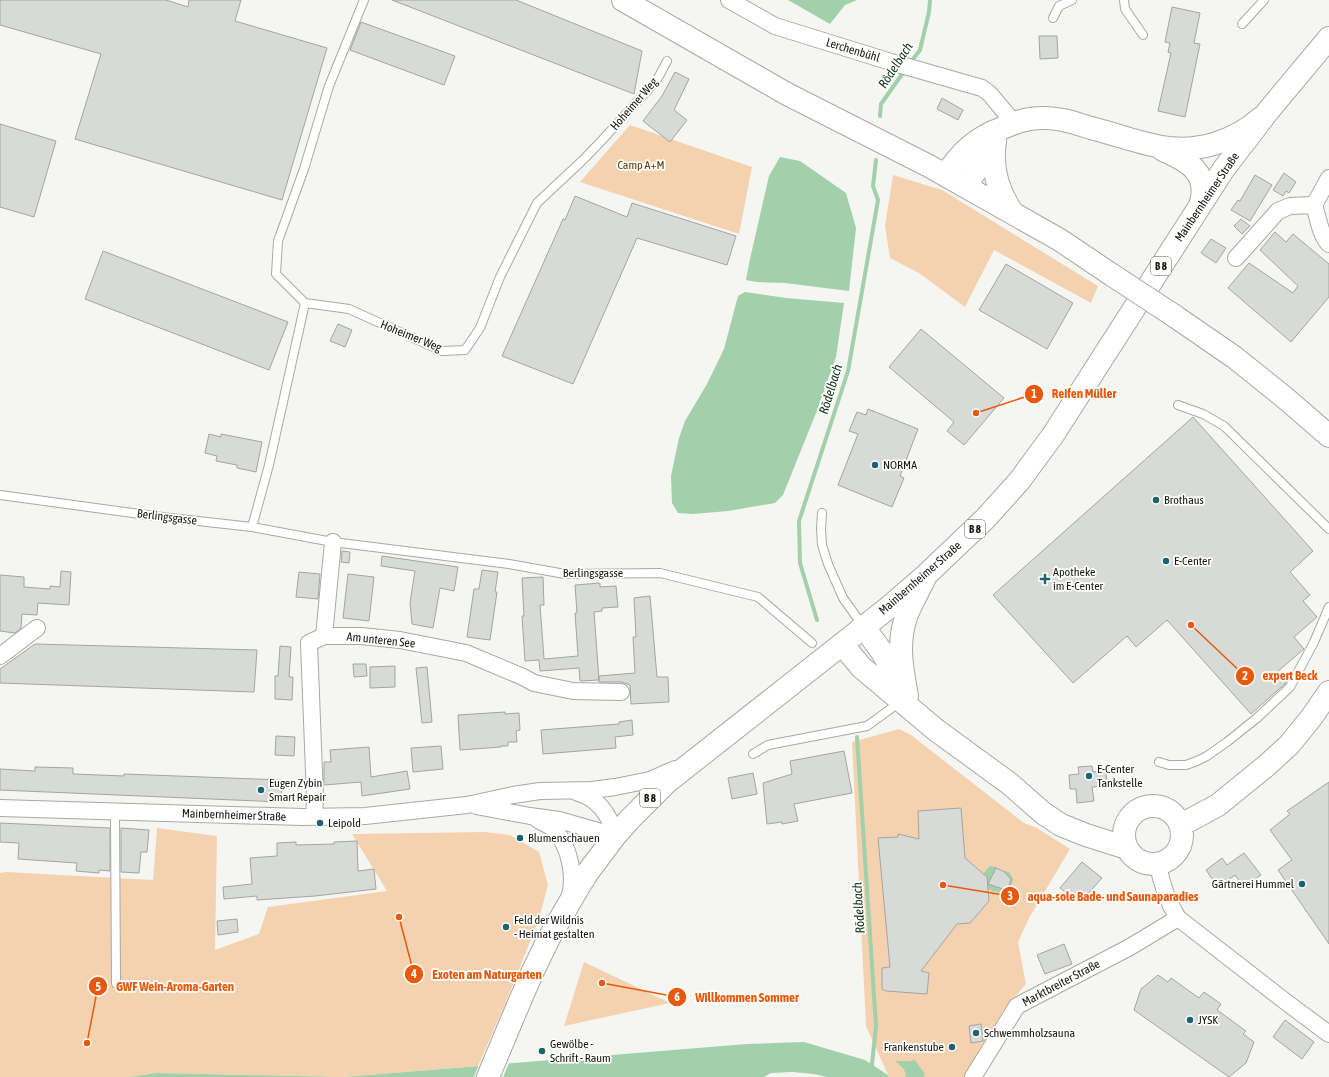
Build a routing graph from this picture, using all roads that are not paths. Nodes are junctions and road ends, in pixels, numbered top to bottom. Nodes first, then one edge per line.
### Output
1 (364, 0) edge
2 (623, 0) edge
3 (729, 0) edge
4 (1072, 0) edge
5 (1124, 0) edge
6 (1264, 0) edge
7 (1053, 18) dead end
8 (1242, 24) dead end
9 (1143, 35) dead end
10 (1329, 38) edge
11 (667, 61) dead end
12 (1269, 110) junction
13 (1006, 130) junction
14 (1149, 144) junction
15 (946, 175) junction
16 (1329, 178) edge
17 (966, 186) junction
18 (1201, 203) junction
19 (1314, 206) junction
20 (1014, 214) junction
21 (1329, 244) edge
22 (1236, 258) dead end
23 (305, 303) junction
24 (1178, 405) dead end
25 (1329, 436) edge
26 (0, 495) edge
27 (822, 513) dead end
28 (252, 527) junction
29 (1329, 529) edge
30 (333, 542) junction
31 (926, 576) junction
32 (1329, 607) edge
33 (864, 626) junction
34 (38, 628) dead end
35 (324, 636) junction
36 (812, 643) dead end
37 (842, 644) junction
38 (0, 656) edge
39 (621, 692) dead end
40 (1329, 692) edge
41 (908, 703) junction
42 (753, 754) dead end
43 (1159, 762) dead end
44 (689, 764) junction
45 (1010, 784) junction
46 (568, 790) junction
47 (467, 805) junction
48 (0, 808) edge
49 (115, 812) junction
50 (530, 816) junction
51 (314, 817) junction
52 (1127, 822) junction
53 (1181, 825) junction
54 (615, 836) junction
55 (1127, 848) junction
56 (1158, 863) junction
57 (567, 904) junction
58 (1178, 918) junction
59 (116, 983) dead end
60 (1329, 1034) edge
61 (488, 1077) edge
62 (973, 1077) edge

1 - 23 lane
2 - 15 main road
3 - 13 street, Lerchenbühl
4 - 7 lane
5 - 9 lane
6 - 8 lane
10 - 12 main road, Mainbernheimer Straße / B 8
11 - 23 lane, Hoheimer Weg
12 - 14 main road
12 - 18 main road, Mainbernheimer Straße / B 8
13 - 14 main road
13 - 15 main road
13 - 17 main road
13 - 20 main road
14 - 18 main road
15 - 17 main road
16 - 19 street
17 - 20 main road
18 - 31 main road, Mainbernheimer Straße / B 8
19 - 21 street
19 - 22 street
20 - 25 main road, bridge
23 - 28 lane
24 - 29 lane
26 - 28 lane, Berlingsgasse
27 - 33 lane
28 - 30 lane, Berlingsgasse
30 - 35 street
30 - 36 lane, Berlingsgasse
31 - 33 main road, Mainbernheimer Straße / B 8
31 - 41 main road
32 - 43 lane
33 - 37 main road, Mainbernheimer Straße / B 8
33 - 41 main road
34 - 38 street
35 - 39 street, Am unteren See
35 - 51 street
37 - 41 main road
37 - 44 main road, Mainbernheimer Straße / B 8
40 - 53 main road
41 - 42 lane
41 - 45 main road
44 - 46 street, Mainbernheimer Straße
44 - 54 main road, Mainbernheimer Straße / B 8
45 - 52 main road
45 - 55 main road
46 - 47 street, Mainbernheimer Straße
46 - 54 street, Mainbernheimer Straße
47 - 50 street, Mainbernheimer Straße
47 - 51 street, Mainbernheimer Straße
48 - 49 street, Mainbernheimer Straße
49 - 51 street, Mainbernheimer Straße
49 - 59 lane
50 - 54 street, Mainbernheimer Straße
50 - 57 street, Mainbernheimer Straße
52 - 53 main road
52 - 55 main road
53 - 56 main road
54 - 57 main road, Mainbernheimer Straße / B 8
55 - 56 main road
56 - 58 street
57 - 61 main road, Mainbernheimer Straße / B 8
58 - 60 street
58 - 62 street, Marktbreiter Straße

